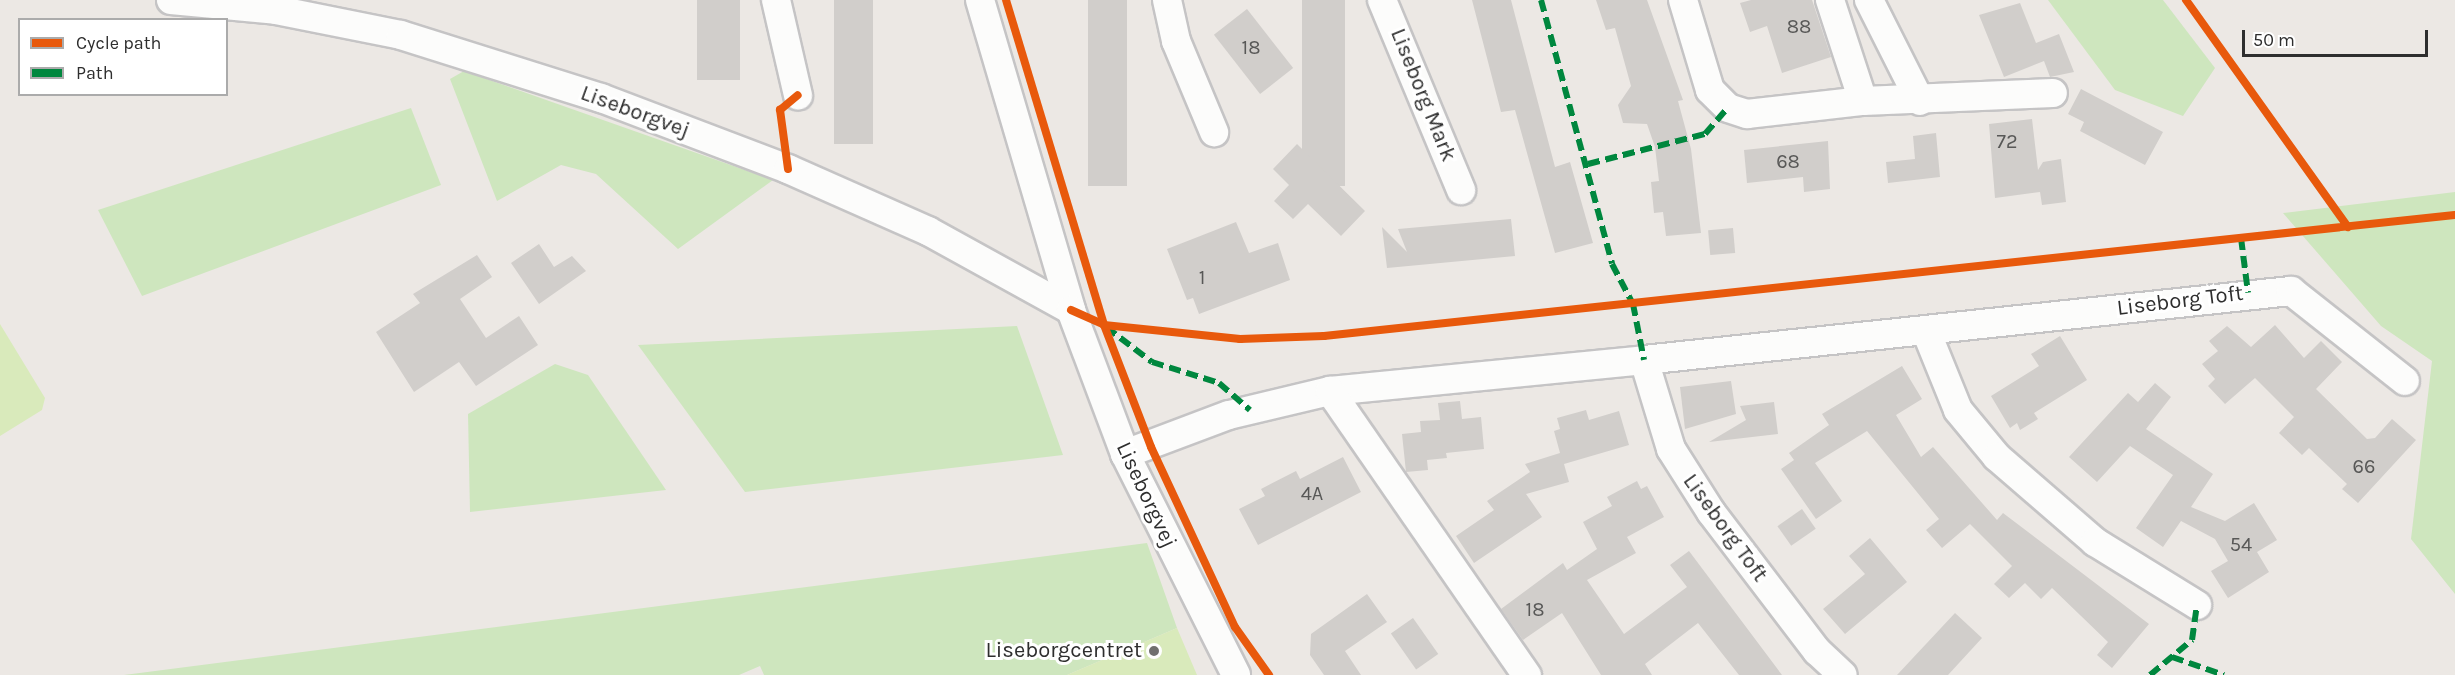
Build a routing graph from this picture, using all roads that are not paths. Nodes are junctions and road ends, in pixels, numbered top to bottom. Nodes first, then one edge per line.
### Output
1 (171, 0) edge
2 (776, 0) edge
3 (980, 0) edge
4 (1167, 0) edge
5 (1383, 0) edge
6 (1683, 0) edge
7 (1830, 0) edge
8 (1869, 0) edge
9 (2053, 93) dead end
10 (798, 95) dead end
11 (1863, 101) junction
12 (1920, 101) junction
13 (1214, 132) dead end
14 (1461, 190) dead end
15 (1071, 310) junction
16 (1926, 331) junction
17 (1644, 360) junction
18 (2405, 381) dead end
19 (1330, 391) junction
20 (1125, 454) junction
21 (2197, 605) dead end
22 (1236, 675) edge
23 (1527, 675) edge
24 (1843, 675) edge

1 - 15 street, Liseborgvej
2 - 10 street
3 - 15 street, Liseborgvej
4 - 13 street
5 - 14 street, Liseborg Mark
6 - 11 street
7 - 11 street
8 - 12 street
9 - 12 street
11 - 12 street
15 - 20 street, Liseborgvej
16 - 17 street, Liseborg Toft
16 - 18 street, Liseborg Toft
16 - 21 street
17 - 19 street, Liseborg Toft
17 - 24 street, Liseborg Toft
19 - 20 street, Liseborg Toft
19 - 23 street
20 - 22 street, Liseborgvej

